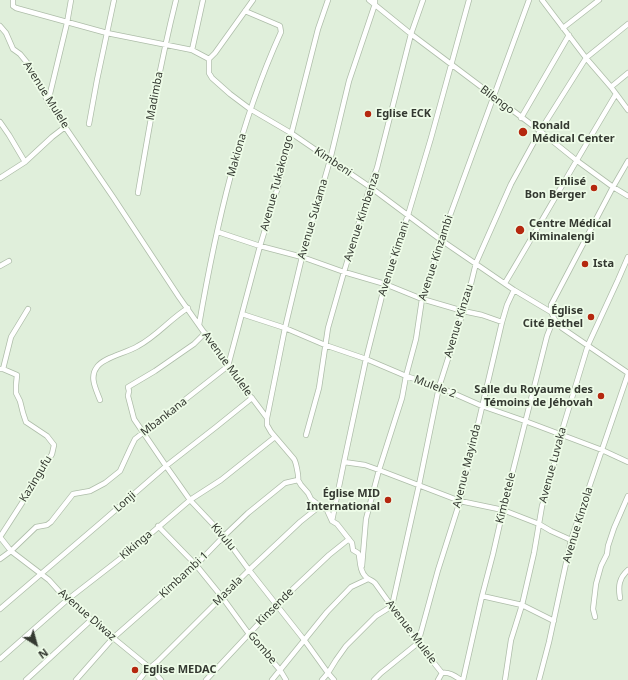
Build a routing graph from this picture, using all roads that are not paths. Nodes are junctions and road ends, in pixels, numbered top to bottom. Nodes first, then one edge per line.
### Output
1 (13, 0) edge
2 (71, 0) edge
3 (114, 0) edge
4 (176, 0) edge
5 (203, 0) edge
6 (253, 0) edge
7 (328, 0) edge
8 (370, 0) edge
9 (423, 0) edge
10 (469, 0) edge
11 (529, 0) edge
12 (542, 0) edge
13 (599, 0) edge
14 (375, 2) edge
15 (245, 11) junction
16 (67, 23) junction
17 (628, 24) edge
18 (0, 26) edge
19 (563, 28) junction
20 (107, 34) junction
21 (411, 34) junction
22 (569, 36) junction
23 (165, 45) junction
24 (192, 50) junction
25 (586, 58) junction
26 (209, 59) junction
27 (451, 64) junction
28 (628, 73) edge
29 (610, 87) junction
30 (616, 94) junction
31 (493, 96) junction
32 (48, 102) junction
33 (250, 109) junction
34 (628, 110) edge
35 (521, 118) junction
36 (0, 122) edge
37 (89, 124) dead end
38 (65, 127) junction
39 (540, 131) junction
40 (291, 133) junction
41 (330, 160) junction
42 (576, 160) junction
43 (628, 161) edge
44 (25, 162) junction
45 (0, 178) edge
46 (613, 187) junction
47 (370, 188) junction
48 (138, 193) dead end
49 (628, 196) edge
50 (408, 215) junction
51 (218, 232) junction
52 (441, 240) junction
53 (260, 246) junction
54 (302, 257) junction
55 (628, 258) edge
56 (10, 261) dead end
57 (476, 263) junction
58 (0, 266) edge
59 (344, 272) junction
60 (385, 284) junction
61 (505, 284) junction
62 (514, 290) junction
63 (422, 299) junction
64 (188, 308) junction
65 (28, 309) dead end
66 (463, 311) junction
67 (551, 312) junction
68 (242, 314) junction
69 (554, 318) junction
70 (502, 322) junction
71 (200, 325) junction
72 (284, 328) junction
73 (205, 333) junction
74 (588, 345) junction
75 (325, 346) junction
76 (366, 359) junction
77 (228, 366) junction
78 (2, 369) edge
79 (628, 373) edge
80 (406, 376) junction
81 (439, 387) junction
82 (252, 398) junction
83 (100, 400) dead end
84 (482, 406) junction
85 (267, 418) junction
86 (525, 420) junction
87 (144, 433) junction
88 (561, 434) junction
89 (306, 435) dead end
90 (275, 437) junction
91 (602, 450) junction
92 (344, 462) junction
93 (628, 462) edge
94 (166, 466) junction
95 (379, 470) junction
96 (298, 480) junction
97 (419, 485) junction
98 (628, 496) edge
99 (190, 500) junction
100 (460, 501) junction
101 (320, 506) junction
102 (503, 510) junction
103 (332, 521) junction
104 (539, 524) junction
105 (158, 526) junction
106 (224, 536) junction
107 (0, 537) edge
108 (349, 539) junction
109 (572, 540) junction
110 (10, 551) junction
111 (0, 559) edge
112 (196, 565) junction
113 (249, 570) junction
114 (628, 570) edge
115 (362, 571) junction
116 (40, 574) junction
117 (368, 578) junction
118 (482, 596) junction
119 (222, 597) junction
120 (620, 598) dead end
121 (67, 600) junction
122 (276, 605) junction
123 (522, 605) junction
124 (392, 606) junction
125 (0, 609) edge
126 (595, 617) dead end
127 (91, 620) junction
128 (554, 621) junction
129 (249, 634) junction
130 (114, 638) junction
131 (305, 640) junction
132 (418, 643) junction
133 (0, 659) edge
134 (150, 668) junction
135 (280, 670) junction
136 (328, 673) junction
137 (442, 673) junction
138 (26, 680) edge
139 (76, 680) edge
140 (139, 680) edge
141 (161, 680) edge
142 (206, 680) edge
143 (272, 680) edge
144 (286, 680) edge
145 (322, 680) edge
146 (334, 680) edge
147 (374, 680) edge
148 (438, 680) edge
149 (462, 680) edge
150 (505, 680) edge
151 (539, 680) edge

1 - 16 street
2 - 16 street
3 - 20 street
4 - 23 street, Madimba
5 - 24 street
6 - 15 street
7 - 40 street, Avenue Tukakongo
8 - 14 street, Bilengo
9 - 21 street, Avenue Kimbenza
10 - 27 street, Avenue Kimani
11 - 31 street, Avenue Kinzambi
12 - 19 street
13 - 19 street
14 - 21 street, Bilengo
14 - 41 street, Avenue Sukama
15 - 26 street
15 - 33 street, Makiona
16 - 20 street
16 - 32 street
17 - 25 street, Avenue Kinzau
18 - 32 street, Avenue Mulele
19 - 22 street
20 - 23 street
20 - 37 street
21 - 27 street, Bilengo
21 - 47 street, Avenue Kimbenza
22 - 25 street
22 - 35 street
23 - 24 street
23 - 48 street, Madimba
24 - 26 street
25 - 29 street
25 - 39 street, Avenue Kinzau
26 - 33 street, Kimbeni
27 - 31 street, Bilengo
27 - 50 street, Avenue Kimani
28 - 29 street
29 - 30 street
30 - 34 street
30 - 42 street
31 - 35 street, Bilengo
31 - 52 street, Avenue Kinzambi
32 - 38 street, Avenue Mulele
33 - 40 street, Kimbeni
33 - 51 street, Makiona
35 - 39 street, Bilengo
36 - 44 street
38 - 44 street
38 - 64 street, Avenue Mulele
39 - 42 street, Bilengo
39 - 57 street, Avenue Kinzau
40 - 41 street, Kimbeni
40 - 53 street, Avenue Tukakongo
41 - 47 street, Kimbeni
41 - 54 street, Avenue Sukama
42 - 46 street, Bilengo
42 - 61 street
43 - 46 street
44 - 45 street
46 - 49 street, Bilengo
46 - 67 street
47 - 50 street, Kimbeni
47 - 59 street, Avenue Kimbenza
50 - 52 street, Kimbeni
50 - 60 street, Avenue Kimani
51 - 53 street
51 - 71 street, Makiona
52 - 57 street, Kimbeni
52 - 63 street, Avenue Kinzambi
53 - 54 street
53 - 68 street, Avenue Tukakongo
54 - 59 street
54 - 72 street, Avenue Sukama
55 - 74 street, Avenue Luvaka
56 - 58 street
57 - 61 street, Kimbeni
57 - 66 street, Avenue Kinzau
59 - 60 street
59 - 75 street, Avenue Kimbenza
60 - 63 street
60 - 76 street, Avenue Kimani
61 - 62 street, Kimbeni
62 - 67 street, Kimbeni
62 - 70 street, Avenue Mayinda
63 - 66 street
63 - 80 street, Avenue Kinzambi
64 - 71 street, Avenue Mulele
64 - 83 street
65 - 78 street
66 - 70 street
66 - 81 street, Avenue Kinzau
67 - 69 street
68 - 72 street, Mulele 2
68 - 77 street, Avenue Tukakongo
69 - 74 street
69 - 86 street, Kimbetele
70 - 84 street, Avenue Mayinda
71 - 73 street, Avenue Mulele
72 - 75 street, Mulele 2
72 - 85 street, Avenue Sukama
73 - 77 street, Avenue Mulele
73 - 87 street, Kivulu
74 - 79 street
74 - 88 street, Avenue Luvaka
75 - 76 street, Mulele 2
75 - 89 street, Avenue Kimbenza
76 - 80 street, Mulele 2
76 - 92 street, Avenue Kimani
77 - 82 street, Avenue Mulele
77 - 87 street, Mbankana
78 - 107 street, Kazingufu
79 - 91 street, Avenue Kinzola
80 - 81 street, Mulele 2
80 - 95 street, Avenue Kinzambi
81 - 84 street, Mulele 2
81 - 97 street, Avenue Kinzau
82 - 85 street, Avenue Mulele
82 - 94 street, Lonji
84 - 86 street, Mulele 2
84 - 100 street, Avenue Mayinda
85 - 90 street, Avenue Mulele
86 - 88 street, Mulele 2
86 - 102 street, Kimbetele
87 - 94 street, Kivulu
87 - 110 street, Mbankana
88 - 91 street, Mulele 2
88 - 104 street, Avenue Luvaka
90 - 96 street, Avenue Mulele
90 - 99 street, Kikinga
91 - 93 street, Mulele 2
91 - 109 street, Avenue Kinzola
92 - 95 street
92 - 103 street, Avenue Kimani
94 - 99 street, Kivulu
94 - 116 street, Lonji
95 - 97 street
95 - 115 street, Avenue Kinzambi
96 - 101 street, Avenue Mulele
96 - 106 street, Kimbambi 1
97 - 100 street
97 - 124 street, Avenue Kinzau
98 - 126 street
99 - 105 street, Kikinga
99 - 106 street, Kivulu
100 - 102 street
100 - 132 street, Avenue Mayinda
101 - 103 street, Avenue Mulele
101 - 113 street, Masala
102 - 104 street
102 - 118 street, Kimbetele
103 - 108 street, Avenue Mulele
104 - 109 street
104 - 123 street, Avenue Luvaka
105 - 112 street, Gombe
105 - 121 street, Kikinga
106 - 112 street, Kimbambi 1
106 - 113 street, Kivulu
107 - 110 street, Avenue Diwaz
108 - 115 street, Avenue Mulele
108 - 122 street, Kinsende
109 - 128 street, Avenue Kinzola
110 - 111 street, Mbankana
110 - 116 street, Avenue Diwaz
112 - 119 street, Gombe
112 - 130 street, Kimbambi 1
113 - 119 street, Masala
113 - 122 street, Kivulu
114 - 120 street
115 - 117 street, Avenue Mulele
116 - 121 street, Avenue Diwaz
116 - 125 street, Lonji
117 - 124 street, Avenue Mulele
117 - 131 street
118 - 123 street
118 - 149 street, Kimbetele
119 - 129 street, Gombe
119 - 134 street, Masala
121 - 127 street, Avenue Diwaz
121 - 133 street, Kikinga
122 - 129 street, Kinsende
122 - 131 street, Kivulu
123 - 128 street
123 - 150 street, Avenue Luvaka
124 - 132 street, Avenue Mulele
124 - 136 street
127 - 130 street, Avenue Diwaz
127 - 138 street
128 - 151 street, Avenue Kinzola
129 - 135 street, Gombe
129 - 142 street, Kinsende
130 - 134 street, Avenue Diwaz
130 - 139 street, Kimbambi 1
131 - 135 street
131 - 136 street, Kivulu
132 - 137 street, Avenue Mulele
132 - 147 street
134 - 140 street, Masala
134 - 141 street, Avenue Diwaz
135 - 143 street
135 - 144 street, Gombe
136 - 145 street
136 - 146 street, Kivulu
137 - 148 street
137 - 149 street, Avenue Mulele

